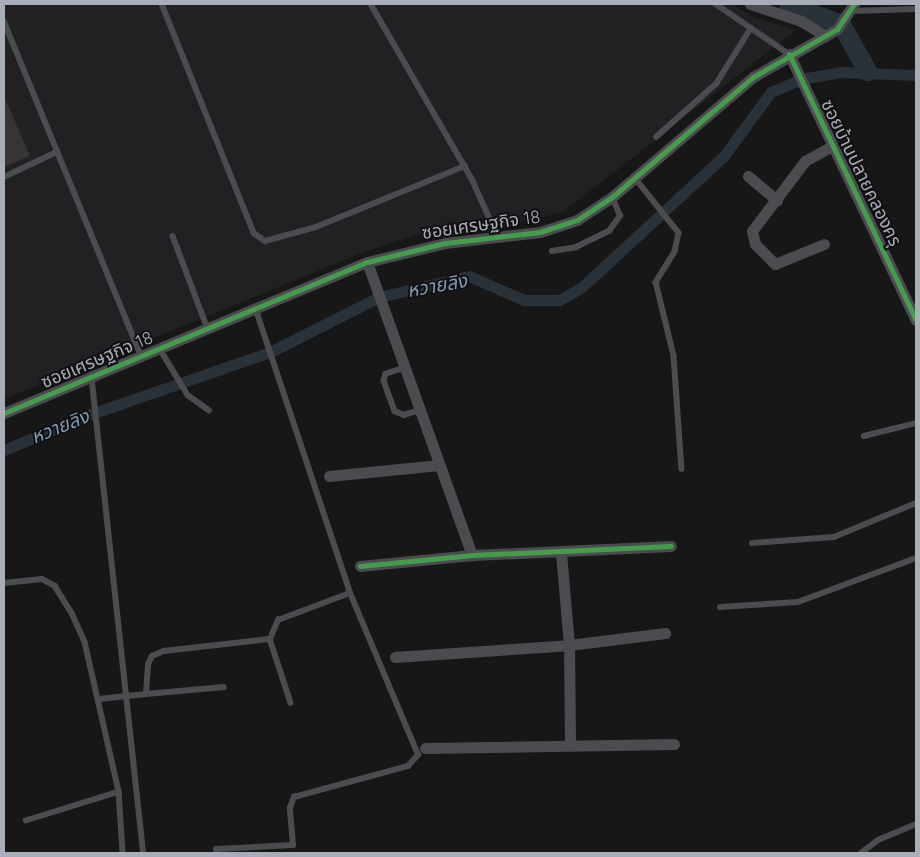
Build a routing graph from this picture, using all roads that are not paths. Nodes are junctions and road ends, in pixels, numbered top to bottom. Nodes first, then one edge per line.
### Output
1 (162, 4) edge
2 (371, 4) edge
3 (716, 4) edge
4 (750, 4) edge
5 (853, 8) edge
6 (916, 9) edge
7 (4, 21) edge
8 (751, 28) junction
9 (6, 31) edge
10 (826, 36) junction
11 (789, 54) junction
12 (656, 137) dead end
13 (832, 146) junction
14 (57, 152) junction
15 (464, 166) junction
16 (748, 176) dead end
17 (4, 177) edge
18 (635, 178) junction
19 (612, 197) junction
20 (777, 200) junction
21 (173, 236) dead end
22 (499, 238) junction
23 (824, 244) dead end
24 (552, 251) dead end
25 (367, 262) junction
26 (256, 310) junction
27 (916, 320) edge
28 (208, 328) junction
29 (160, 349) junction
30 (142, 357) junction
31 (405, 368) junction
32 (92, 378) junction
33 (209, 410) dead end
34 (420, 410) junction
35 (4, 413) edge
36 (916, 423) edge
37 (864, 436) dead end
38 (439, 465) junction
39 (682, 470) dead end
40 (329, 476) dead end
41 (916, 504) edge
42 (752, 543) dead end
43 (671, 546) dead end
44 (561, 553) junction
45 (472, 555) junction
46 (916, 558) edge
47 (360, 566) dead end
48 (4, 583) edge
49 (350, 593) junction
50 (720, 607) dead end
51 (665, 633) dead end
52 (270, 640) junction
53 (569, 645) junction
54 (395, 657) dead end
55 (224, 687) dead end
56 (146, 694) junction
57 (125, 695) junction
58 (99, 699) junction
59 (291, 703) dead end
60 (674, 744) dead end
61 (570, 745) junction
62 (425, 748) dead end
63 (118, 792) junction
64 (26, 821) dead end
65 (916, 824) edge
66 (216, 849) dead end
67 (123, 853) edge
68 (144, 853) edge
69 (861, 853) edge

1 - 15 lane
2 - 15 lane
3 - 8 lane
4 - 10 street
5 - 6 lane
5 - 10 street, ซอยเศรษฐกิจ 18
7 - 9 lane
8 - 11 lane
8 - 12 lane
9 - 14 lane
10 - 11 street, ซอยเศรษฐกิจ 18
11 - 13 street, ซอยบ้านปลายคลองครุ
11 - 18 street, ซอยเศรษฐกิจ 18
13 - 20 street
13 - 27 street, ซอยบ้านปลายคลองครุ
14 - 17 lane
14 - 30 lane
15 - 22 lane
16 - 20 street
18 - 19 street, ซอยเศรษฐกิจ 18
18 - 39 lane
19 - 22 street, ซอยเศรษฐกิจ 18
19 - 24 lane
20 - 23 street
21 - 28 lane
22 - 25 street, ซอยเศรษฐกิจ 18
25 - 26 street, ซอยเศรษฐกิจ 18
25 - 31 street
26 - 28 street, ซอยเศรษฐกิจ 18
26 - 49 lane
28 - 29 street, ซอยเศรษฐกิจ 18
29 - 30 street, ซอยเศรษฐกิจ 18
29 - 33 lane
30 - 32 street, ซอยเศรษฐกิจ 18
31 - 34 street
31 - 34 lane
32 - 35 street, ซอยเศรษฐกิจ 18
32 - 57 lane
34 - 38 street
36 - 37 lane
38 - 40 street
38 - 45 street
41 - 42 lane
43 - 44 street
44 - 45 street
44 - 53 street
45 - 47 street
46 - 50 lane
48 - 58 lane
49 - 52 lane
49 - 66 lane
51 - 53 street
52 - 56 lane
52 - 59 lane
53 - 54 street
53 - 61 street
55 - 56 lane
56 - 57 lane
57 - 58 lane
57 - 68 lane
58 - 63 lane
60 - 61 street
61 - 62 street
63 - 64 lane
63 - 67 lane
65 - 69 lane

